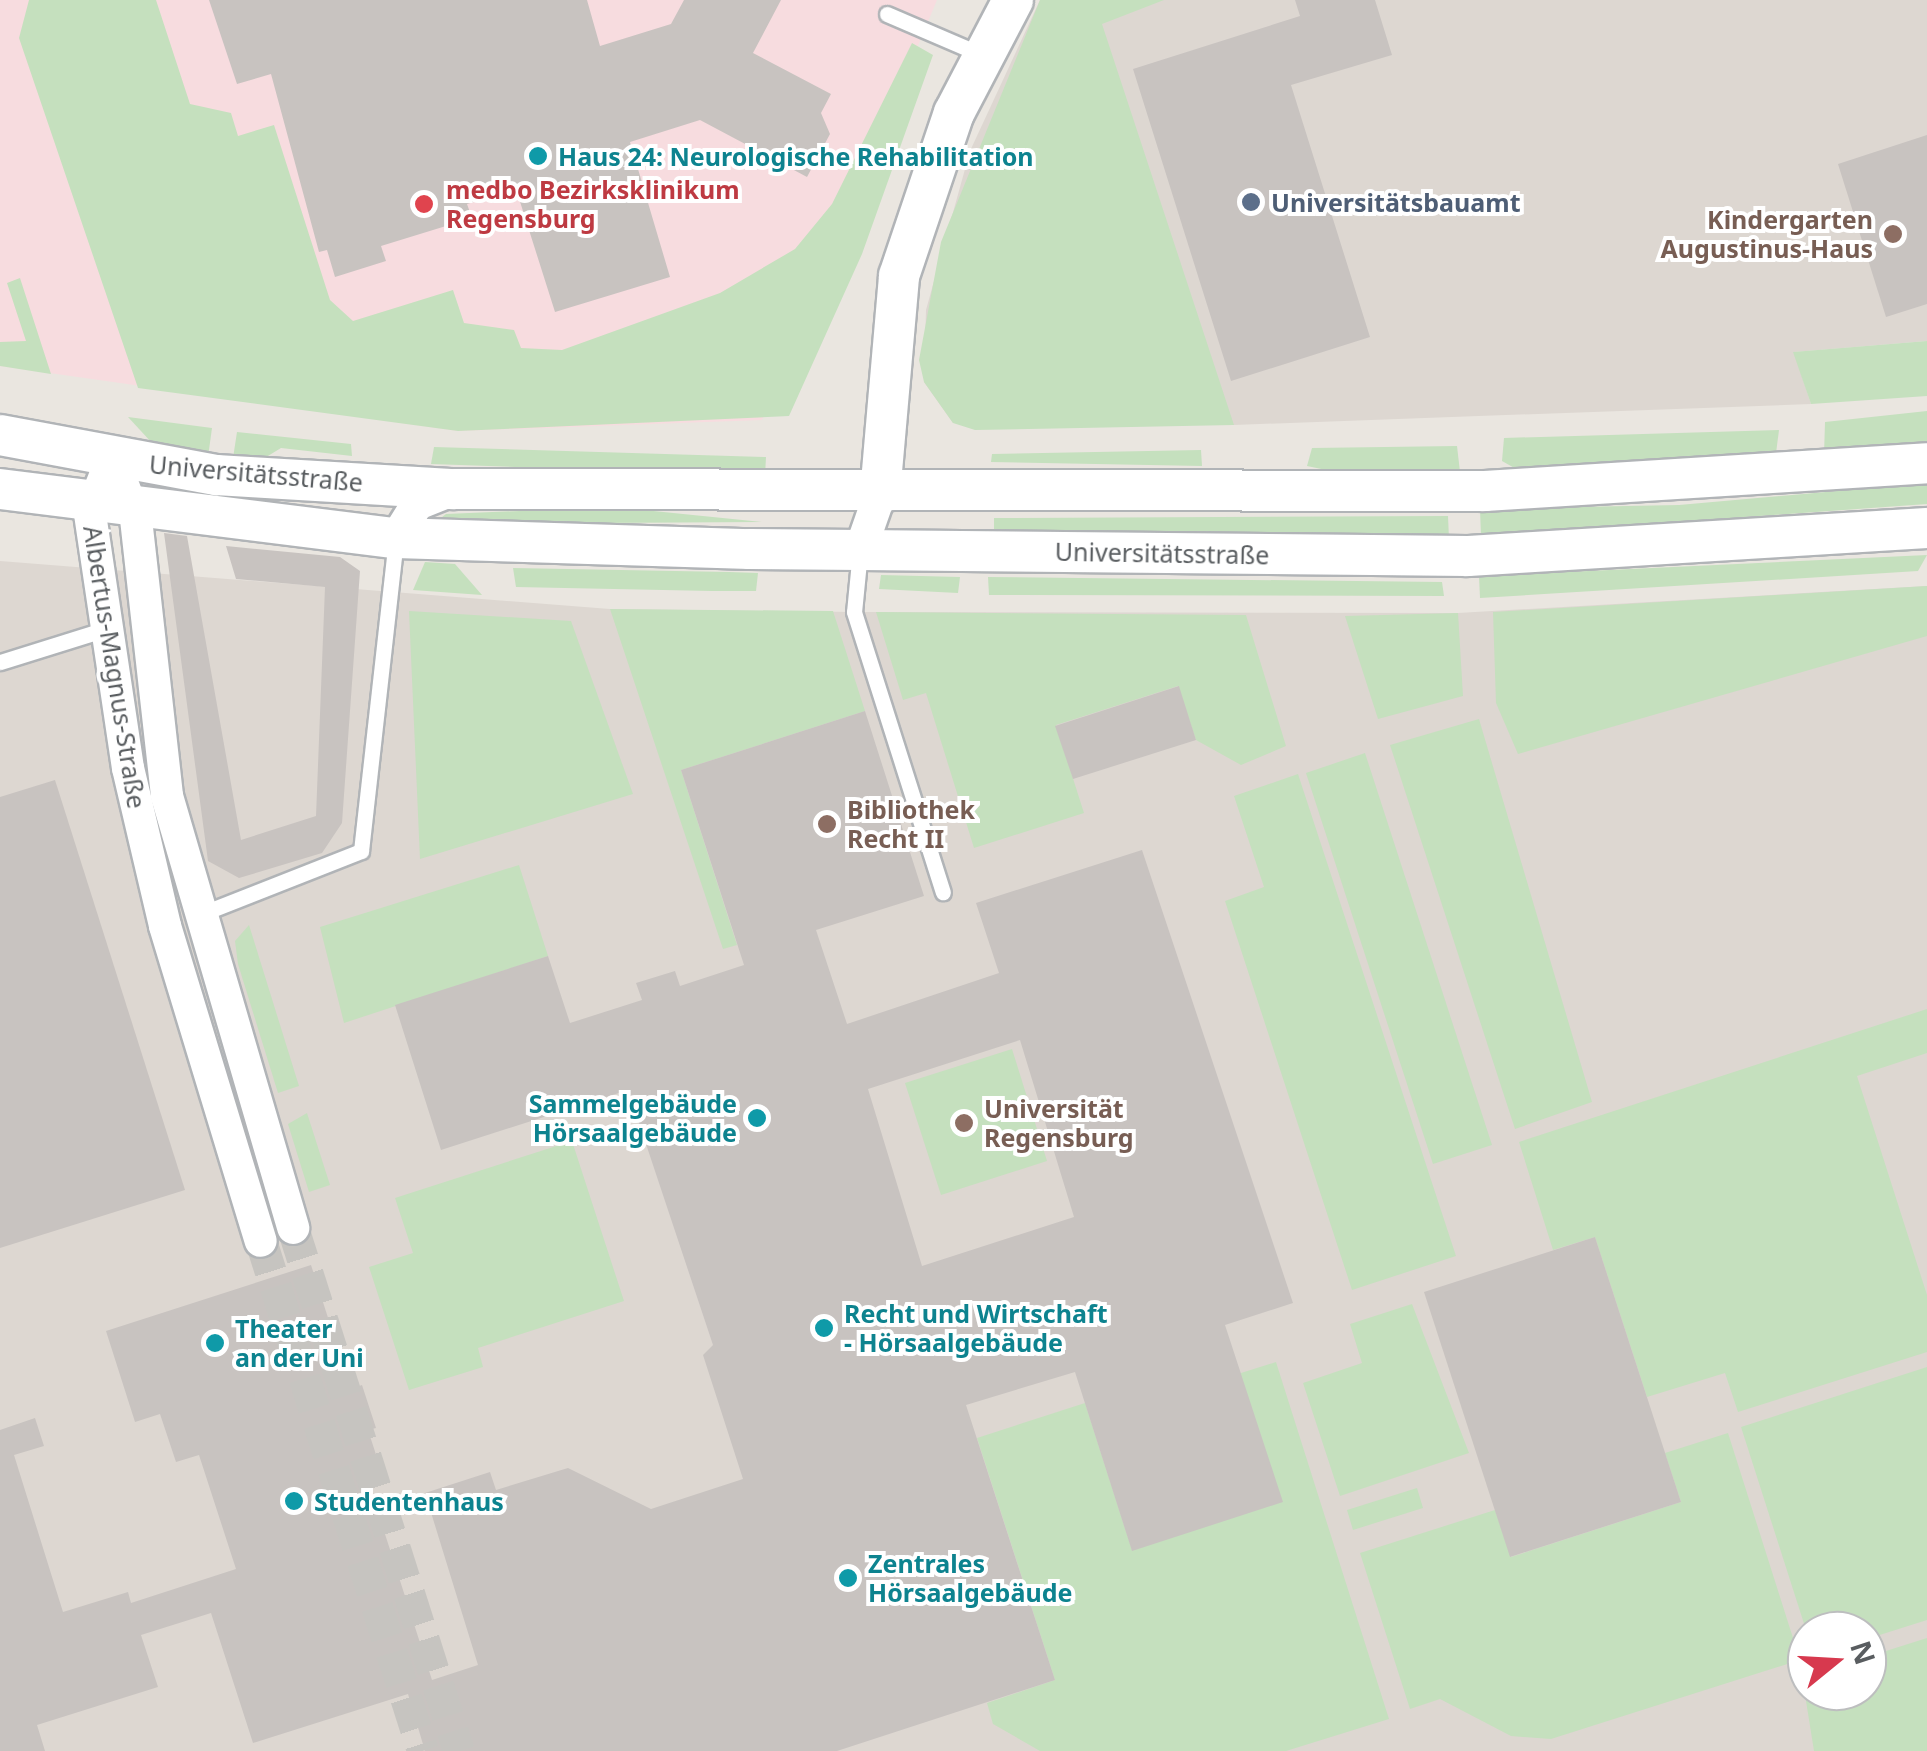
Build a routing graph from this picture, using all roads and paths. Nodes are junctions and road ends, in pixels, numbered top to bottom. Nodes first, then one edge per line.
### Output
1 (1013, 0) edge
2 (888, 14) dead end
3 (982, 55) junction
4 (0, 436) edge
5 (112, 458) junction
6 (1927, 463) edge
7 (0, 489) edge
8 (455, 489) junction
9 (880, 494) junction
10 (91, 501) junction
11 (132, 505) junction
12 (1927, 528) edge
13 (396, 538) junction
14 (860, 551) junction
15 (106, 630) junction
16 (0, 662) edge
17 (943, 892) dead end
18 (197, 915) junction
19 (165, 926) junction
20 (293, 1228) tunnel mouth
21 (261, 1241) tunnel mouth

1 - 3 street
2 - 3 lane
3 - 9 street
4 - 5 street, Universitätsstraße
5 - 8 street, Universitätsstraße
5 - 10 street, Albertus-Magnus-Straße
5 - 11 street, Albertus-Magnus-Straße
6 - 9 street, Universitätsstraße
7 - 10 street, Universitätsstraße
8 - 9 street, Universitätsstraße
8 - 13 street, Universitätsstraße
9 - 14 street
10 - 11 street, Universitätsstraße
10 - 15 street, Albertus-Magnus-Straße
11 - 13 street, Universitätsstraße
11 - 18 street, Albertus-Magnus-Straße
12 - 14 street, Universitätsstraße
13 - 14 street, Universitätsstraße
13 - 18 lane
14 - 17 lane
15 - 16 lane
15 - 19 street, Albertus-Magnus-Straße
18 - 19 street
18 - 20 street, Albertus-Magnus-Straße
19 - 21 street, Albertus-Magnus-Straße

